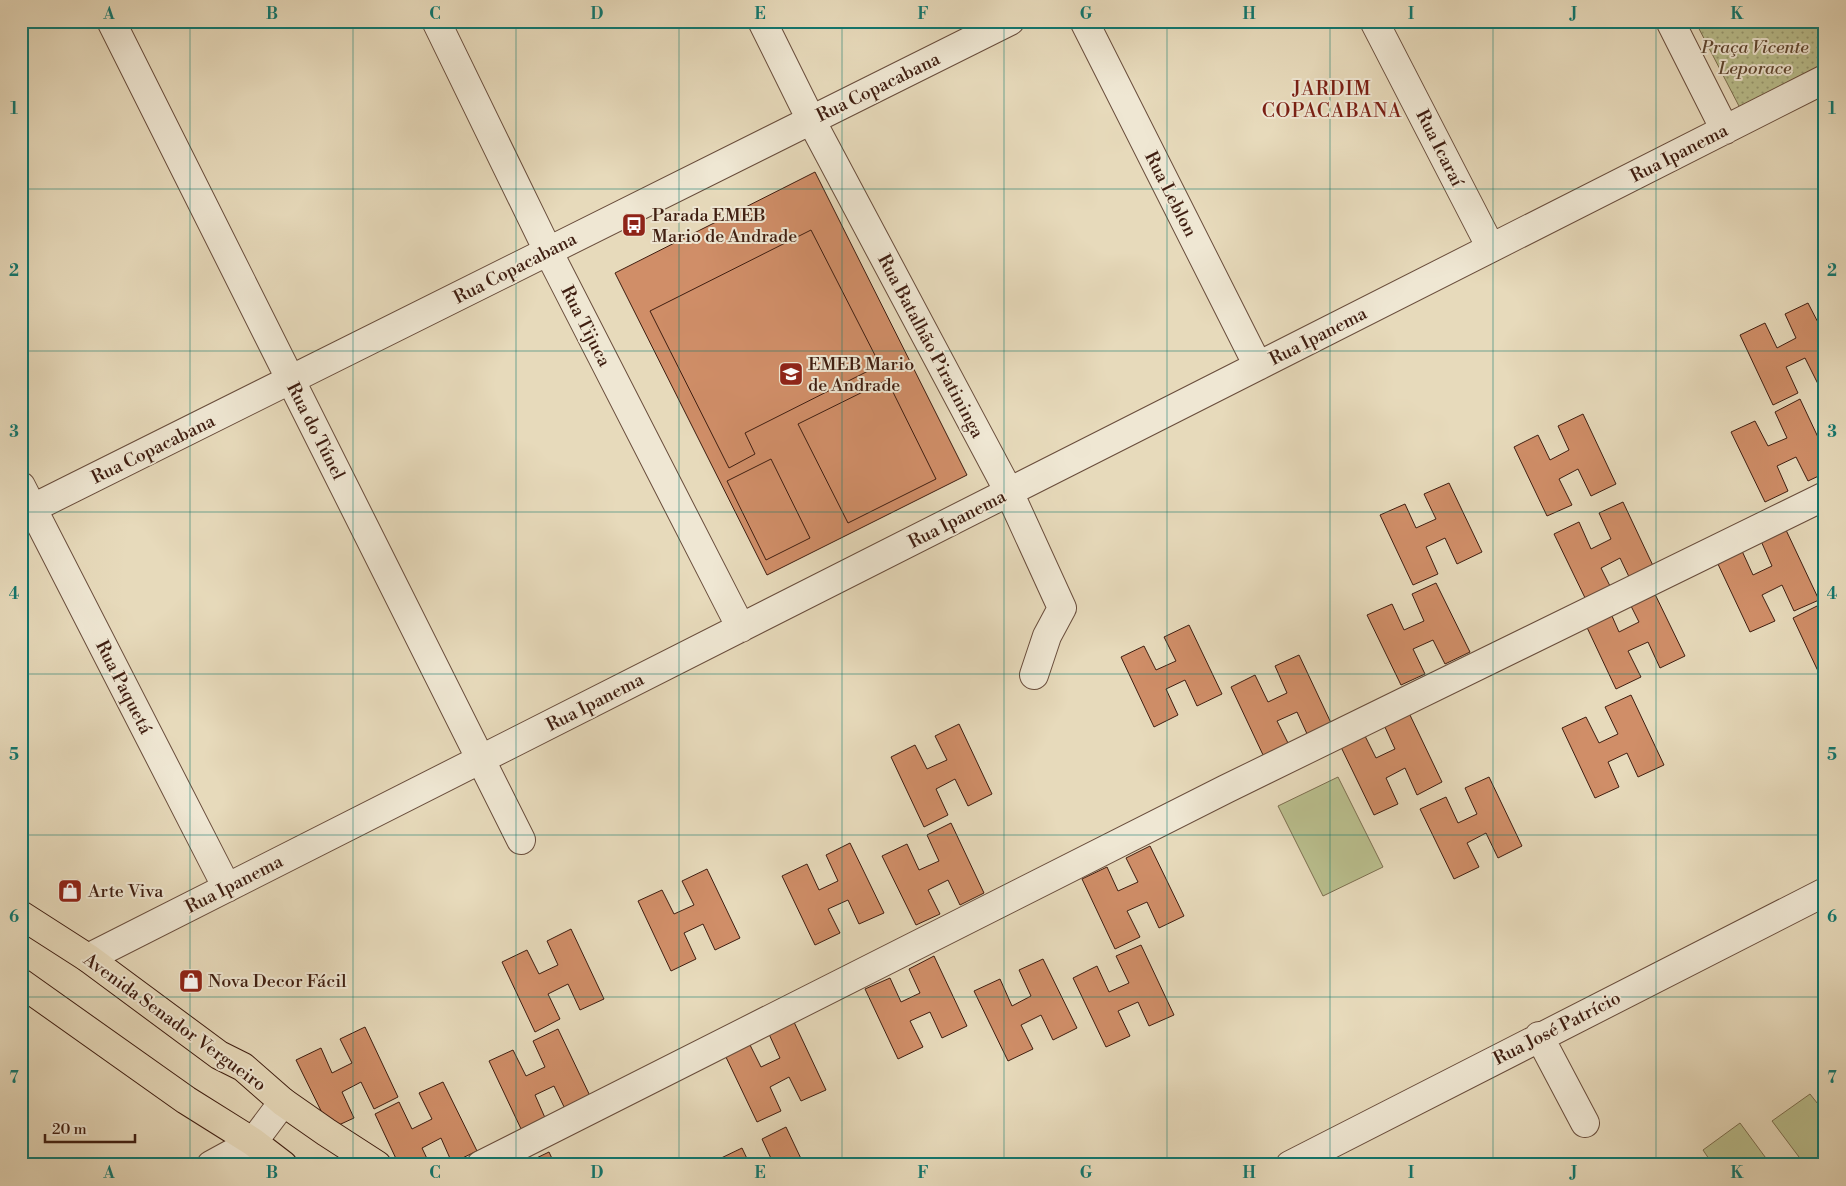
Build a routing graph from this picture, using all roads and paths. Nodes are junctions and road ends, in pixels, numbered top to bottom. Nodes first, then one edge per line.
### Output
1 (111, 21) edge
2 (436, 21) edge
3 (762, 21) edge
4 (1010, 21) edge
5 (1084, 21) edge
6 (1374, 21) edge
7 (1670, 21) edge
8 (1825, 79) edge
9 (811, 120) junction
10 (1725, 130) junction
11 (1491, 248) junction
12 (548, 251) junction
13 (1258, 366) junction
14 (291, 380) junction
15 (1009, 492) junction
16 (1825, 496) edge
17 (25, 503) edge
18 (741, 628) junction
19 (1034, 675) dead end
20 (481, 760) junction
21 (521, 840) dead end
22 (227, 888) junction
23 (1825, 892) edge
24 (21, 915) edge
25 (88, 958) junction
26 (21, 983) edge
27 (1539, 1036) junction
28 (283, 1102) junction
29 (1585, 1123) dead end
30 (253, 1142) junction
31 (211, 1165) edge
32 (283, 1165) edge
33 (376, 1165) edge
34 (481, 1165) edge
35 (1290, 1165) edge

1 - 14 street, Rua do Túnel
2 - 12 street, Rua Tijuca
3 - 9 street, Rua Batalhão Piratininga
4 - 9 street, Rua Copacabana
5 - 13 street, Rua Leblon
6 - 11 street, Rua Icaraí
7 - 10 street
8 - 10 street, Rua Ipanema
9 - 12 street, Rua Copacabana
9 - 15 street, Rua Batalhão Piratininga
10 - 11 street, Rua Ipanema
11 - 13 street, Rua Ipanema
12 - 14 street, Rua Copacabana
12 - 18 street, Rua Tijuca
13 - 15 street, Rua Ipanema
14 - 17 street, Rua Copacabana
14 - 20 street, Rua do Túnel
15 - 18 street, Rua Ipanema
15 - 19 street, Rua Batalhão Piratininga
16 - 34 street
17 - 22 street, Rua Paquetá
18 - 20 street, Rua Ipanema
20 - 21 street, Rua do Túnel
20 - 22 street, Rua Ipanema
22 - 25 street, Rua Ipanema
23 - 27 street, Rua José Patrício
24 - 25 main road, Avenida Senador Vergueiro
25 - 28 main road, Avenida Senador Vergueiro
26 - 30 main road
27 - 29 street
27 - 35 street, Rua José Patrício
28 - 30 street
28 - 33 main road, Avenida Senador Vergueiro
30 - 31 street
30 - 32 main road

